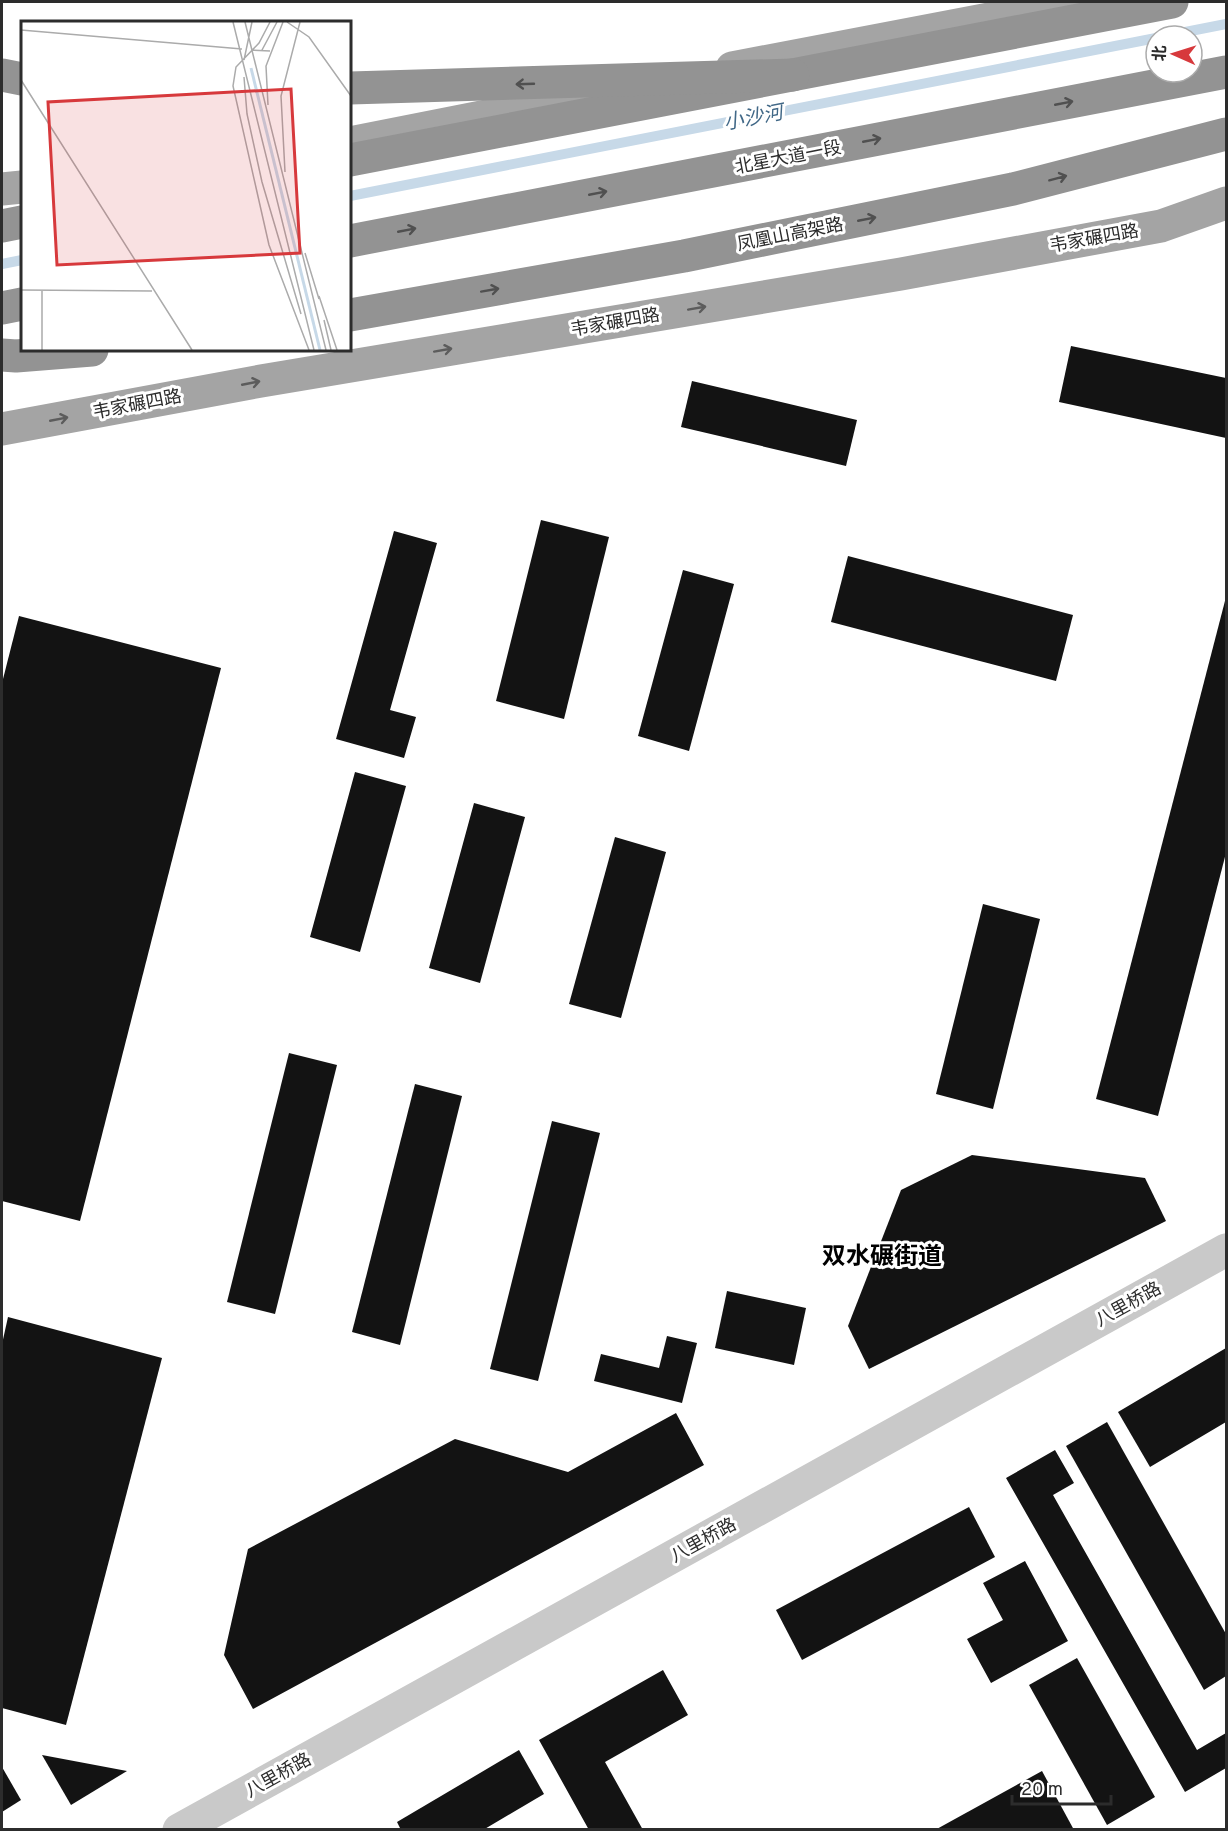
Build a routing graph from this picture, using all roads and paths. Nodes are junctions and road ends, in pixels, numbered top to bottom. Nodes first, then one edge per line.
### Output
1 (1078, 2) edge
2 (1172, 2) edge
3 (1227, 72) edge
4 (2, 75) edge
5 (793, 75) junction
6 (21, 79) edge
7 (351, 88) edge
8 (1227, 134) edge
9 (351, 143) edge
10 (351, 160) edge
11 (21, 187) edge
12 (2, 189) edge
13 (1227, 203) edge
14 (21, 222) edge
15 (2, 226) edge
16 (351, 241) edge
17 (21, 304) edge
18 (2, 308) edge
19 (351, 315) edge
20 (79, 351) edge
21 (2, 355) edge
22 (2, 429) edge
23 (1227, 1250) edge
24 (179, 1830) edge

1 - 9 main road
2 - 5 highway
16 -> 3 highway, 北星大道一段
4 - 6 highway
5 -> 7 highway, bridge
5 - 10 highway, bridge
19 -> 8 highway, 凤凰山高架路
11 - 12 main road
22 -> 13 main road, 韦家碾四路
14 - 15 highway
17 - 18 highway
20 - 21 highway
23 - 24 street, 八里桥路

